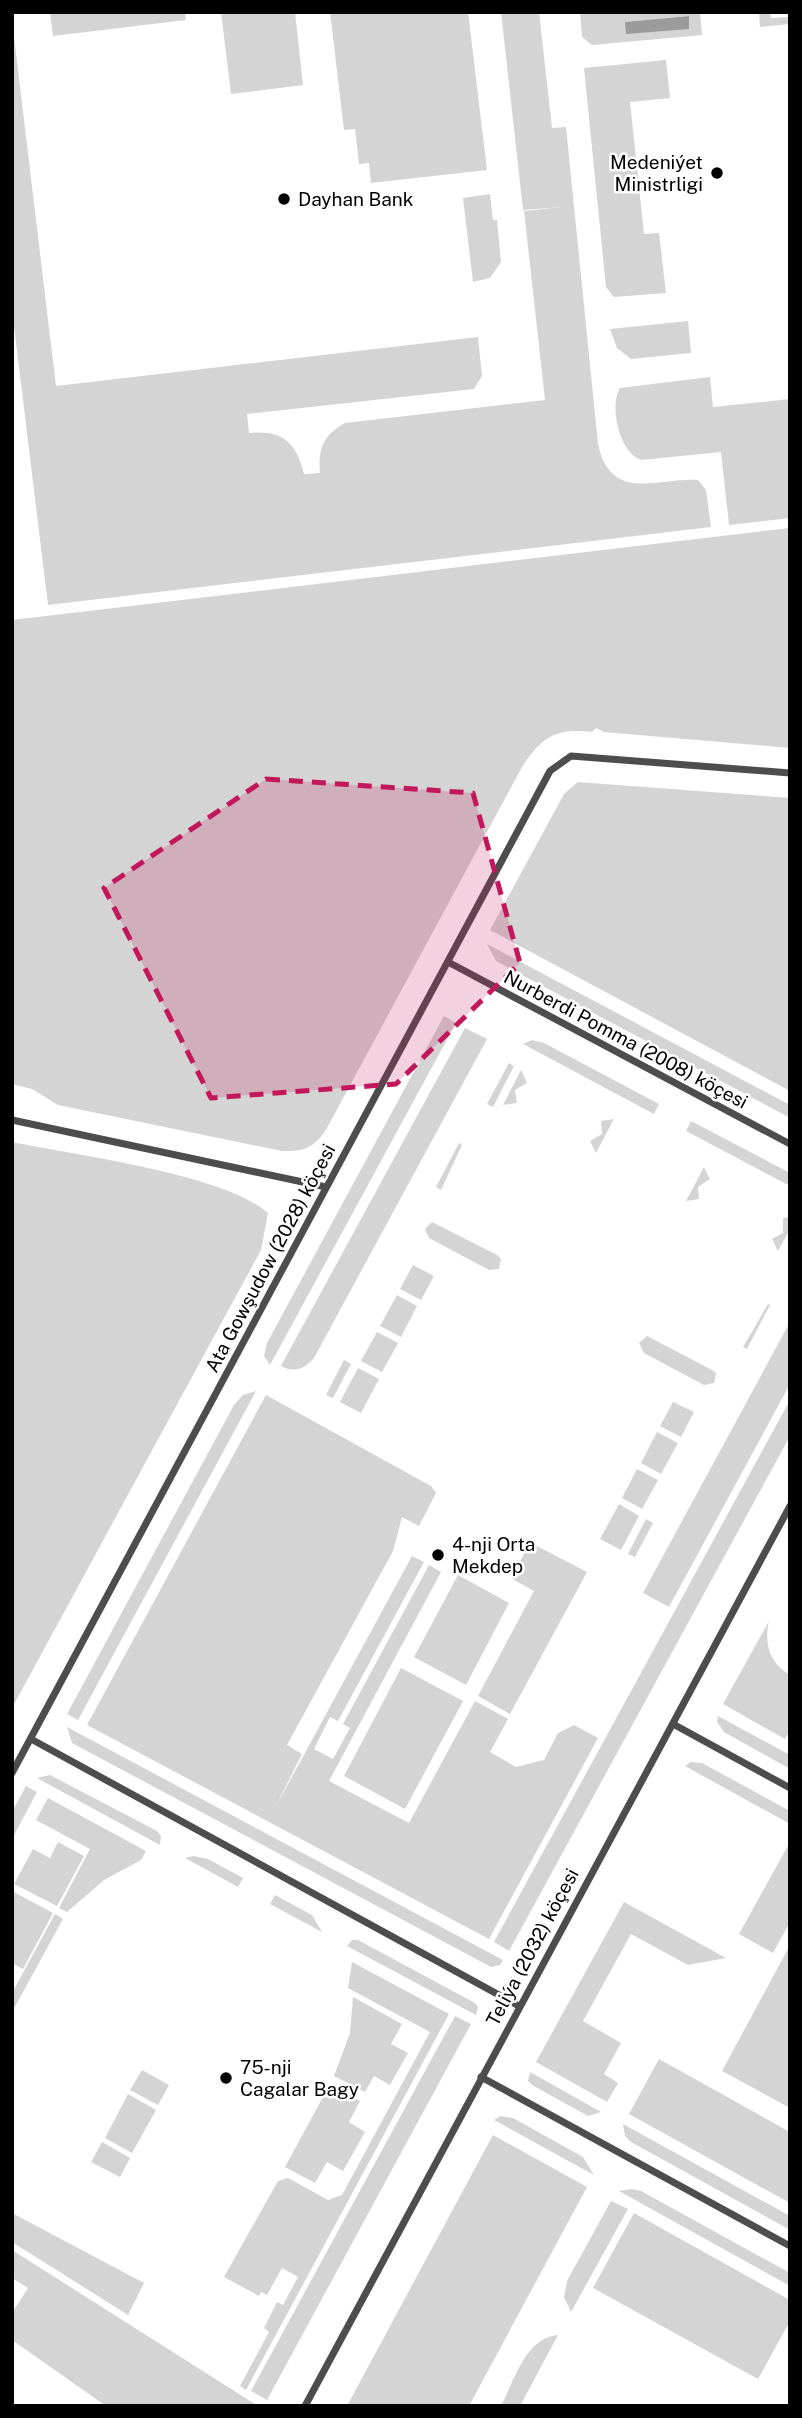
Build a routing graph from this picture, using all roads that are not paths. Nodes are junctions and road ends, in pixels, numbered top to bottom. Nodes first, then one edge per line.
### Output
1 (790, 773) edge
2 (448, 962) junction
3 (12, 1120) edge
4 (790, 1144) edge
5 (326, 1187) junction
6 (790, 1506) edge
7 (673, 1724) junction
8 (31, 1739) junction
9 (12, 1773) edge
10 (790, 1788) edge
11 (519, 2006) junction
12 (481, 2077) junction
13 (790, 2246) edge
14 (305, 2406) edge

1 - 2 street, Ata Gowşudow (2028) köçesi
2 - 4 street, Nurberdi Pomma (2008) köçesi
2 - 5 street, Ata Gowşudow (2028) köçesi
3 - 5 street
5 - 8 street, Ata Gowşudow (2028) köçesi
6 - 7 street, Teliýa (2032) köçesi
7 - 10 street
7 - 11 street, Teliýa (2032) köçesi
8 - 9 street, Ata Gowşudow (2028) köçesi
8 - 11 street
11 - 12 street, Teliýa (2032) köçesi
12 - 13 street
12 - 14 street, Teliýa (2032) köçesi

